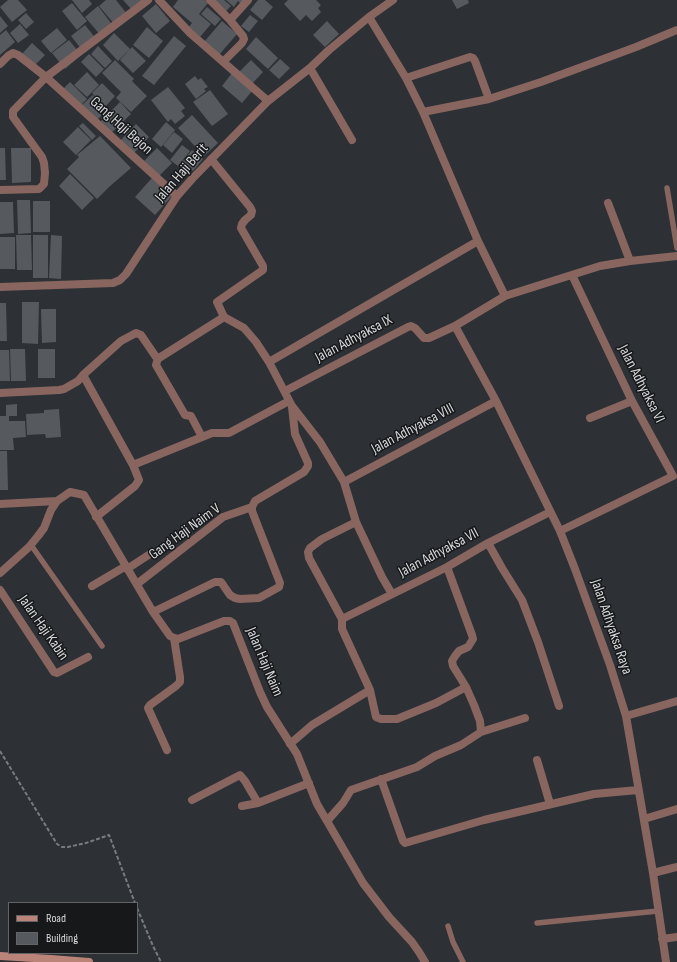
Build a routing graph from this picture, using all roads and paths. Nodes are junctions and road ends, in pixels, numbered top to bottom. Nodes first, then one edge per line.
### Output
1 (148, 0) edge
2 (159, 0) edge
3 (210, 0) edge
4 (248, 0) edge
5 (393, 0) edge
6 (369, 17) junction
7 (230, 20) junction
8 (677, 30) edge
9 (223, 62) junction
10 (0, 64) edge
11 (310, 68) junction
12 (46, 77) junction
13 (406, 78) junction
14 (489, 98) junction
15 (268, 101) junction
16 (423, 112) junction
17 (352, 140) dead end
18 (211, 159) junction
19 (667, 188) dead end
20 (0, 190) edge
21 (177, 196) junction
22 (608, 202) dead end
23 (478, 241) junction
24 (677, 248) edge
25 (677, 256) edge
26 (630, 261) junction
27 (572, 275) junction
28 (0, 287) edge
29 (505, 296) junction
30 (224, 317) junction
31 (455, 326) junction
32 (158, 358) junction
33 (270, 362) junction
34 (83, 376) junction
35 (285, 391) junction
36 (0, 393) edge
37 (496, 401) junction
38 (632, 401) junction
39 (291, 404) junction
40 (590, 418) dead end
41 (202, 437) junction
42 (133, 465) junction
43 (675, 478) edge
44 (344, 482) junction
45 (57, 501) junction
46 (0, 504) edge
47 (252, 507) junction
48 (550, 512) junction
49 (96, 517) junction
50 (356, 522) junction
51 (560, 531) junction
52 (488, 543) junction
53 (31, 544) junction
54 (150, 554) dead end
55 (127, 567) junction
56 (447, 567) junction
57 (0, 573) edge
58 (137, 584) junction
59 (92, 586) dead end
60 (0, 590) edge
61 (392, 594) junction
62 (153, 612) junction
63 (342, 619) junction
64 (174, 638) junction
65 (102, 646) dead end
66 (88, 657) dead end
67 (466, 687) junction
68 (370, 690) junction
69 (677, 701) edge
70 (559, 706) dead end
71 (626, 716) junction
72 (525, 718) dead end
73 (481, 732) junction
74 (290, 744) junction
75 (0, 750) edge
76 (167, 750) dead end
77 (537, 760) dead end
78 (381, 779) junction
79 (309, 783) junction
80 (638, 790) junction
81 (192, 800) dead end
82 (258, 803) junction
83 (550, 804) junction
84 (242, 806) dead end
85 (677, 809) edge
86 (644, 819) junction
87 (327, 821) junction
88 (677, 867) edge
89 (653, 873) junction
90 (135, 902) edge
91 (138, 910) edge
92 (658, 911) junction
93 (537, 924) dead end
94 (448, 926) dead end
95 (677, 937) edge
96 (662, 939) junction
97 (0, 956) edge
98 (51, 960) edge
99 (89, 962) edge
100 (161, 962) edge
101 (425, 962) edge
102 (463, 962) edge
103 (666, 962) edge

1 - 12 street
2 - 9 street
3 - 7 street
4 - 7 street
5 - 6 street, Jalan Haji Berit
6 - 11 street, Jalan Haji Berit
6 - 13 street
7 - 9 street
8 - 14 street
9 - 15 street
10 - 12 street, Gang Hqji Bejon
11 - 15 street, Jalan Haji Berit
11 - 17 street
12 - 20 street
12 - 21 street, Gang Hqji Bejon
13 - 14 street
13 - 16 street
14 - 16 street
15 - 18 street, Jalan Haji Berit
16 - 23 street
18 - 21 street, Jalan Haji Berit
18 - 30 street
19 - 24 lane
21 - 28 street, Jalan Haji Berit
22 - 26 street
23 - 29 street
23 - 33 street
25 - 26 street
26 - 27 street
27 - 29 street
27 - 38 street, Jalan Adhyaksa VI
29 - 31 street
30 - 32 street
30 - 33 street
31 - 35 street, Jalan Adhyaksa IX
31 - 37 street, Jalan Adhyaksa Raya
32 - 34 street
32 - 41 street
33 - 35 street
34 - 36 street
34 - 42 street
35 - 39 street
37 - 44 street, Jalan Adhyaksa VIII
37 - 48 street, Jalan Adhyaksa Raya
38 - 40 street
38 - 43 street, Jalan Adhyaksa VI
39 - 41 street
39 - 44 street
39 - 47 street
41 - 42 street
42 - 49 street
43 - 51 street, Jalan Adhyaksa VI
44 - 50 street
45 - 46 street
45 - 49 street
45 - 53 street
47 - 58 street, Gang Haji Naim V
47 - 62 street
48 - 51 street, Jalan Adhyaksa Raya
48 - 52 street, Jalan Adhyaksa VII
49 - 55 street
50 - 61 street
50 - 63 street
51 - 71 street, Jalan Adhyaksa Raya
52 - 56 street, Jalan Adhyaksa VII
52 - 70 street
53 - 57 street
53 - 65 lane
54 - 55 street
55 - 58 street
55 - 59 street
56 - 61 street, Jalan Adhyaksa VII
56 - 67 street
58 - 62 street
60 - 66 street, Jalan Haji Kabin
61 - 63 street, Jalan Adhyaksa VII
62 - 64 street
63 - 68 street
64 - 74 street, Jalan Haji Naim
64 - 76 street
67 - 68 street
67 - 73 street
68 - 74 street
69 - 71 street
71 - 80 street, Jalan Adhyaksa Raya
72 - 73 street
73 - 78 street
74 - 79 street, Jalan Haji Naim
75 - 90 path
77 - 83 street
78 - 83 street
78 - 87 street
79 - 82 street
79 - 87 street, Jalan Haji Naim
80 - 83 street
80 - 86 street, Jalan Adhyaksa Raya
81 - 82 street
82 - 84 street
85 - 86 street
86 - 89 street, Jalan Adhyaksa Raya
87 - 101 street, Jalan Haji Naim
88 - 89 street
89 - 92 street, Jalan Adhyaksa Raya
91 - 100 path
92 - 93 lane
92 - 96 street, Jalan Adhyaksa Raya
94 - 102 lane
95 - 96 street
96 - 103 street, Jalan Adhyaksa Raya
97 - 98 main road
98 - 99 main road

